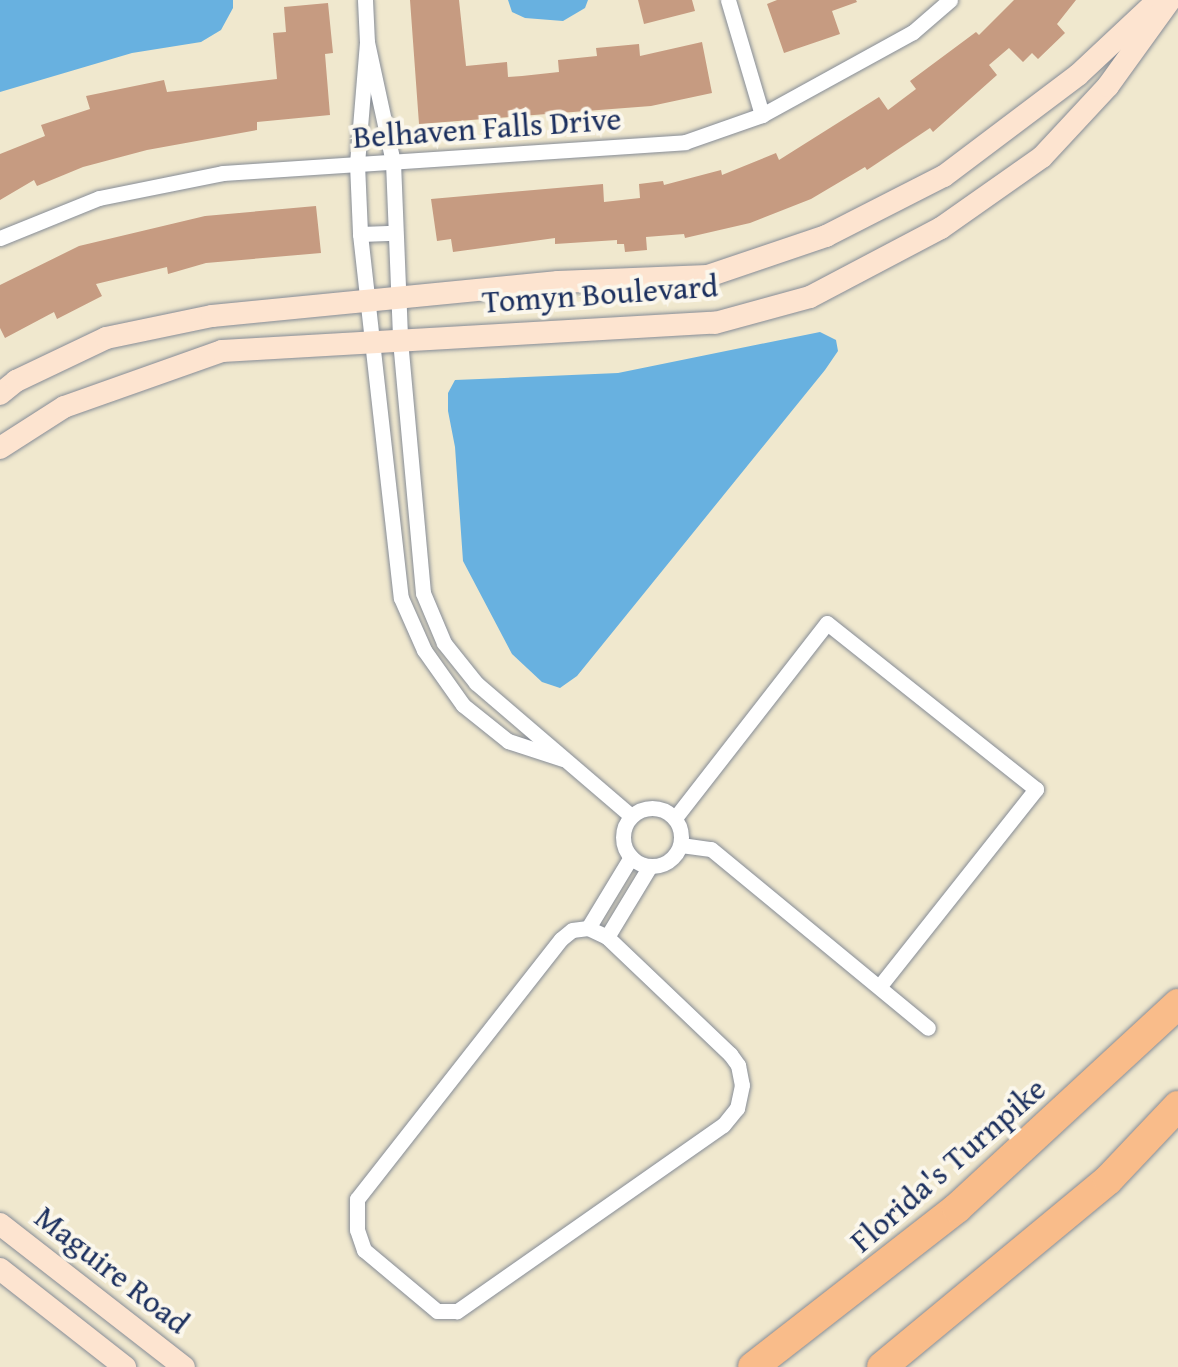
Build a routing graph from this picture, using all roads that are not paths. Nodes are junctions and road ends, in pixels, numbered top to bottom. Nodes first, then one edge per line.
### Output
1 (365, 0) edge
2 (728, 0) edge
3 (950, 0) edge
4 (1158, 0) edge
5 (1170, 0) edge
6 (367, 42) junction
7 (762, 114) junction
8 (393, 162) junction
9 (357, 164) junction
10 (396, 233) junction
11 (360, 234) junction
12 (0, 238) edge
13 (398, 298) junction
14 (366, 301) junction
15 (400, 340) junction
16 (371, 341) junction
17 (0, 394) edge
18 (0, 448) edge
19 (423, 593) junction
20 (400, 598) junction
21 (570, 762) junction
22 (632, 816) junction
23 (675, 818) junction
24 (681, 845) junction
25 (631, 857) junction
26 (650, 866) junction
27 (588, 928) junction
28 (608, 937) junction
29 (880, 986) junction
30 (1178, 1004) edge
31 (928, 1028) dead end
32 (1178, 1106) edge
33 (1178, 1127) edge
34 (1108, 1180) junction
35 (0, 1224) edge
36 (0, 1269) edge
37 (125, 1367) edge
38 (184, 1367) edge
39 (754, 1367) edge
40 (882, 1367) edge

1 - 6 street
2 - 7 street
3 - 7 street, Belhaven Falls Drive
4 - 13 street, Tomyn Boulevard
5 - 15 street, Tomyn Boulevard
6 - 8 street
6 - 9 street
7 - 8 street, Belhaven Falls Drive
8 - 9 street, Belhaven Falls Drive
8 - 10 street
9 - 11 street
9 - 12 street, Belhaven Falls Drive
10 - 11 street
10 - 13 street
11 - 14 street
13 - 14 street, Tomyn Boulevard
13 - 15 street
14 - 16 street
14 - 17 street, Tomyn Boulevard
15 - 16 street, Tomyn Boulevard
15 - 19 street
16 - 18 street, Tomyn Boulevard
16 - 20 street
19 - 20 street
19 - 21 street
20 - 21 street
21 - 22 street
22 - 23 street
22 - 25 street
23 - 24 street
23 - 29 street
24 - 26 street
24 - 29 street
25 - 26 street
25 - 27 street
26 - 28 street
27 - 28 street
27 - 28 street
29 - 31 street
30 - 39 highway, Florida's Turnpike
32 - 34 highway
33 - 34 highway
34 - 40 highway
35 - 38 street, Maguire Road
36 - 37 street

